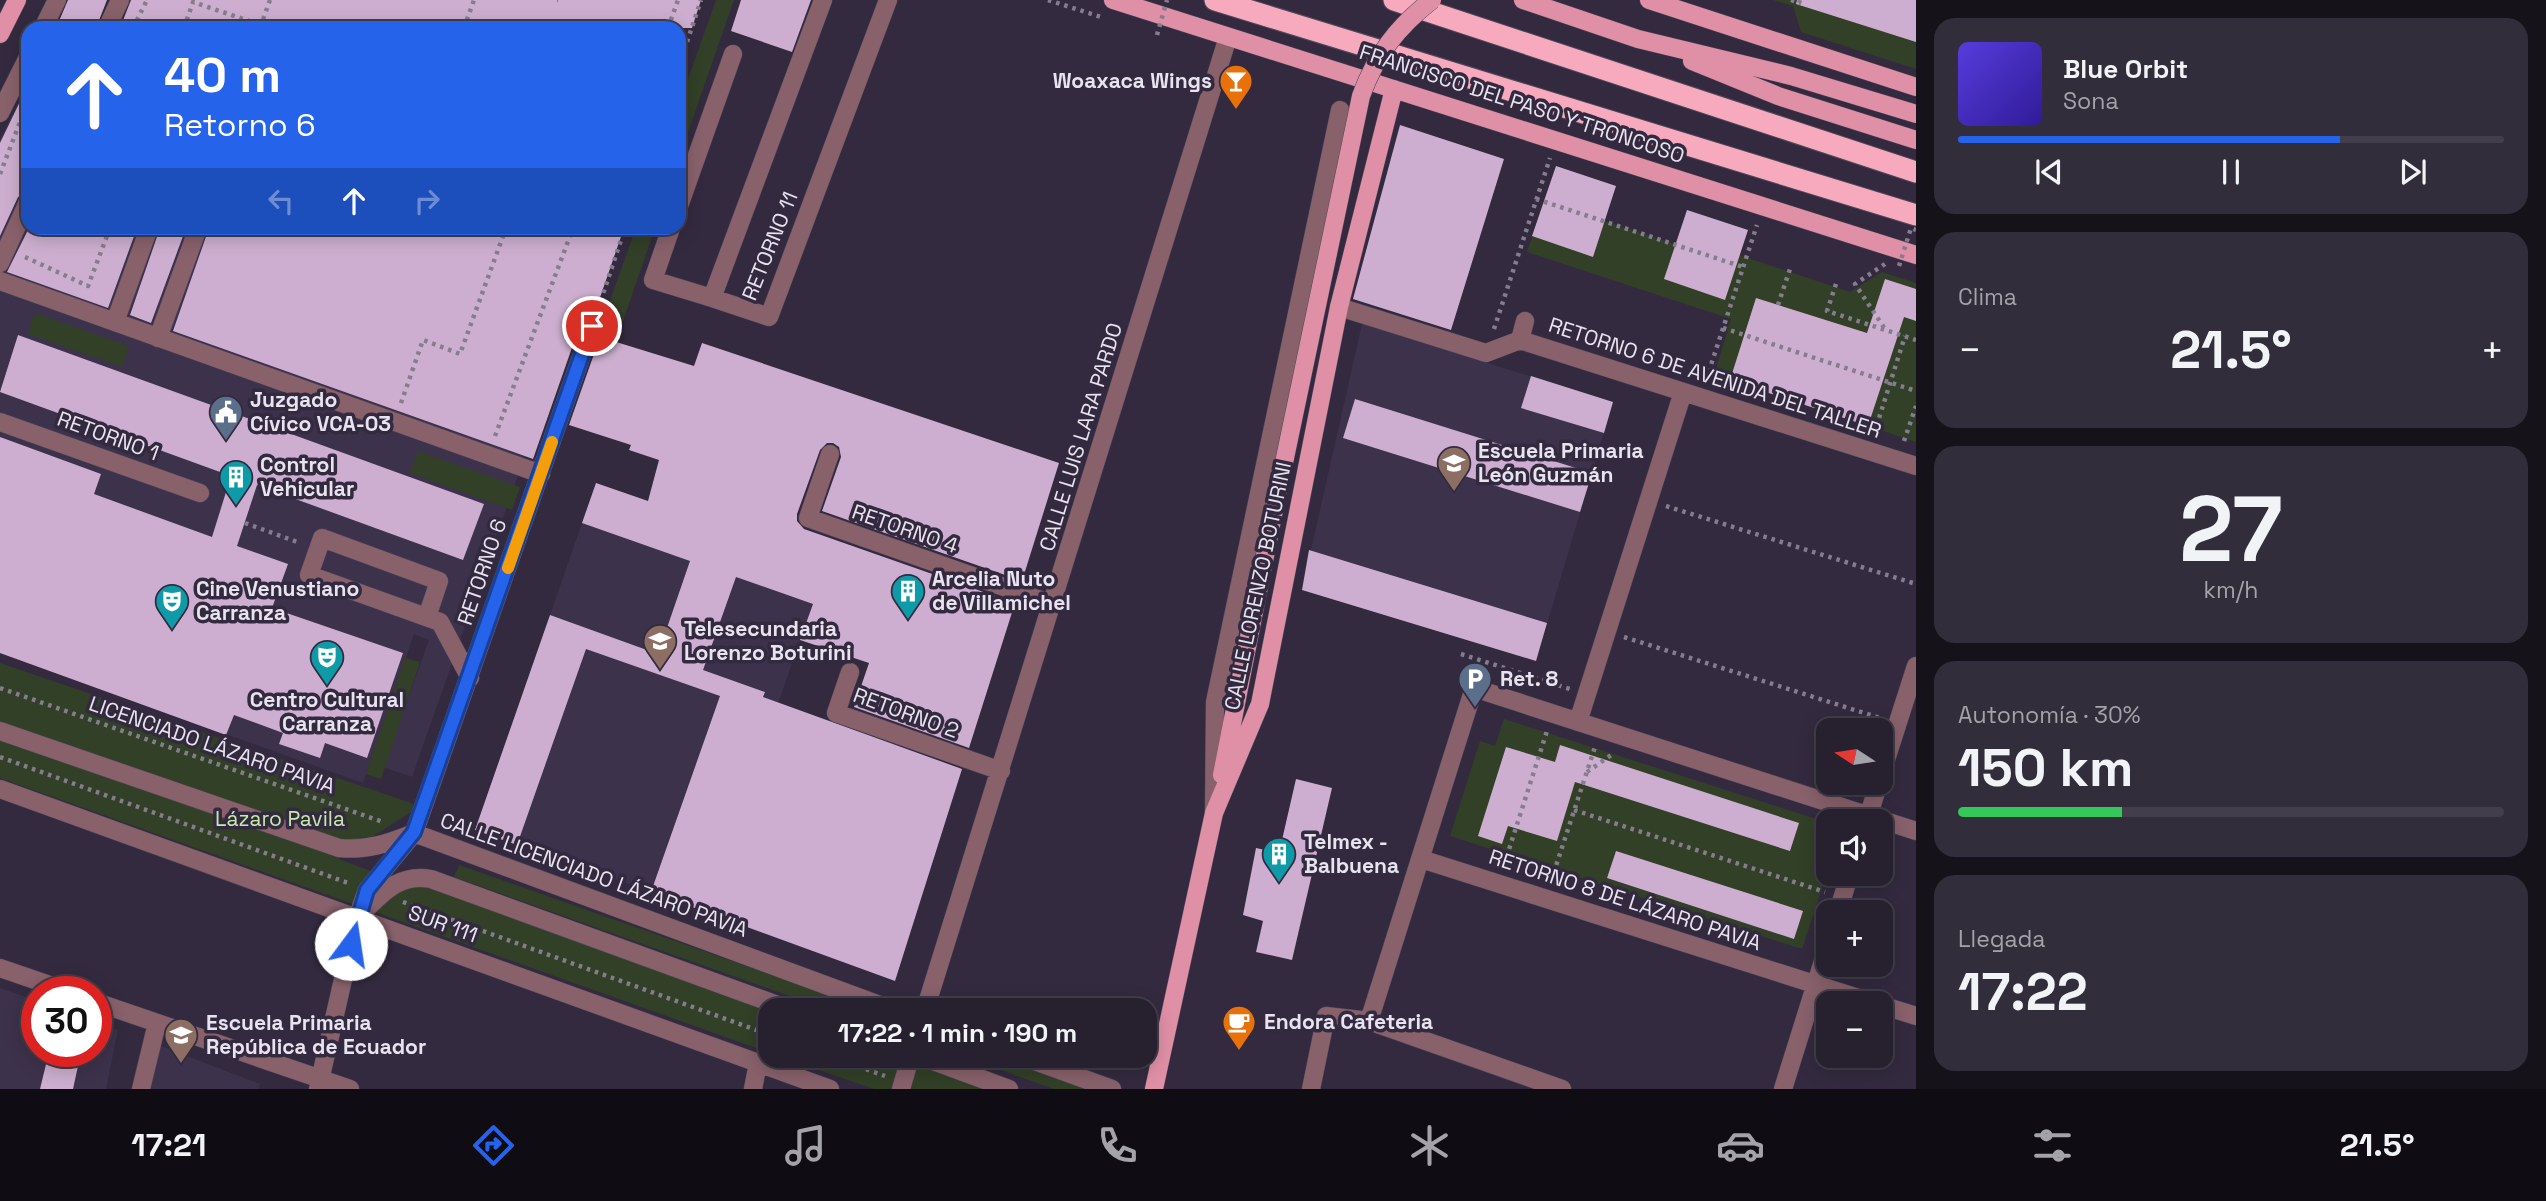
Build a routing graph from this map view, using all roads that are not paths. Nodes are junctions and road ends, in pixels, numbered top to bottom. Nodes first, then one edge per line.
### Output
1 (17, 0) edge
2 (57, 0) edge
3 (120, 0) edge
4 (823, 0) edge
5 (888, 0) edge
6 (1113, 0) edge
7 (1214, 0) edge
8 (1394, 0) edge
9 (1432, 0) edge
10 (1523, 0) edge
11 (1649, 0) edge
12 (46, 21) edge
13 (110, 21) edge
14 (0, 34) edge
15 (1228, 37) junction
16 (1638, 39) junction
17 (733, 54) dead end
18 (21, 71) edge
19 (1916, 87) edge
20 (1394, 89) junction
21 (1340, 110) dead end
22 (0, 113) edge
23 (1916, 114) edge
24 (1916, 140) edge
25 (1916, 172) edge
26 (686, 186) edge
27 (1916, 215) edge
28 (21, 217) edge
29 (146, 235) edge
30 (195, 235) edge
31 (669, 235) edge
32 (1916, 255) edge
33 (0, 263) edge
34 (0, 281) edge
35 (712, 299) junction
36 (1339, 307) junction
37 (1525, 321) dead end
38 (115, 322) junction
39 (592, 326) road end
40 (158, 338) junction
41 (1520, 340) junction
42 (1691, 395) junction
43 (0, 422) edge
44 (830, 454) dead end
45 (1916, 466) edge
46 (541, 474) junction
47 (200, 493) dead end
48 (1052, 604) junction
49 (427, 617) junction
50 (1916, 666) edge
51 (850, 671) dead end
52 (470, 678) junction
53 (1578, 722) junction
54 (0, 731) edge
55 (1894, 736) edge
56 (1001, 771) junction
57 (6, 791) edge
58 (1841, 809) edge
59 (1214, 813) junction
60 (1893, 825) edge
61 (1916, 831) edge
62 (414, 832) junction
63 (1421, 859) junction
64 (357, 918) junction
65 (0, 968) edge
66 (23, 976) edge
67 (1817, 977) edge
68 (1815, 984) junction
69 (1837, 991) edge
70 (758, 998) edge
71 (861, 998) edge
72 (929, 998) edge
73 (112, 1008) edge
74 (1893, 1009) edge
75 (1916, 1016) edge
76 (1369, 1021) junction
77 (157, 1023) junction
78 (758, 1063) joint
79 (772, 1068) edge
80 (909, 1068) edge
81 (950, 1068) edge
82 (1054, 1068) edge
83 (319, 1084) edge
84 (902, 1086) edge
85 (141, 1089) edge
86 (350, 1089) edge
87 (752, 1089) edge
88 (830, 1089) edge
89 (1009, 1089) edge
90 (1112, 1089) edge
91 (1154, 1089) edge
92 (1311, 1089) edge
93 (1562, 1089) edge
94 (1783, 1089) edge

1 - 14 main road
2 - 12 street
3 - 13 street
4 - 35 street, RETORNO 11
5 - 35 street, RETORNO 11
6 - 15 main road, FRANCISCO DEL PASO Y TRONCOSO
7 - 27 highway, FRANCISCO DEL PASO Y TRONCOSO
8 - 25 highway
9 - 59 main road, bridge
10 - 16 main road
11 - 19 main road
15 - 20 main road, FRANCISCO DEL PASO Y TRONCOSO
15 - 48 street, CALLE LUIS LARA PARDO
16 - 23 main road
16 - 24 main road
17 - 26 street
18 - 22 street
20 - 32 main road, FRANCISCO DEL PASO Y TRONCOSO
20 - 36 main road, CALLE LORENZO BOTURINI
21 - 59 street
28 - 33 street
29 - 38 street
30 - 40 street
31 - 35 street
34 - 38 street
36 - 41 street
36 - 59 main road, CALLE LORENZO BOTURINI
37 - 41 street, RETORNO 6 DE AVENIDA DEL TALLER
38 - 40 street
39 - 46 street, RETORNO 6
40 - 46 street
41 - 42 street, RETORNO 6 DE AVENIDA DEL TALLER
42 - 45 street, RETORNO 6 DE AVENIDA DEL TALLER
42 - 53 street
43 - 47 street, RETORNO 1
44 - 48 street, RETORNO 4
46 - 52 street, RETORNO 6
48 - 56 street, CALLE LUIS LARA PARDO
49 - 49 street
49 - 52 street
50 - 55 street
51 - 56 street, RETORNO 2
52 - 62 street, RETORNO 6
53 - 58 street
53 - 63 street
54 - 62 street, CALLE LICENCIADO LÁZARO PAVIA
56 - 72 street, CALLE LUIS LARA PARDO
57 - 64 street, SUR 111
59 - 91 main road, CALLE LORENZO BOTURINI
60 - 61 street
62 - 64 street, RETORNO 6
62 - 71 street, CALLE LICENCIADO LÁZARO PAVIA
63 - 68 street, RETORNO 8 DE LÁZARO PAVIA
63 - 76 street
64 - 70 street
64 - 78 street, SUR 111
64 - 83 street, RETORNO 6
65 - 66 street
67 - 68 street
68 - 69 street, RETORNO 8 DE LÁZARO PAVIA
68 - 94 street
73 - 77 street
74 - 75 street
76 - 92 street
76 - 93 street
77 - 83 street
77 - 85 street
78 - 87 street
79 - 88 street, SUR 111
80 - 84 street
81 - 89 street
82 - 90 street
83 - 86 street

